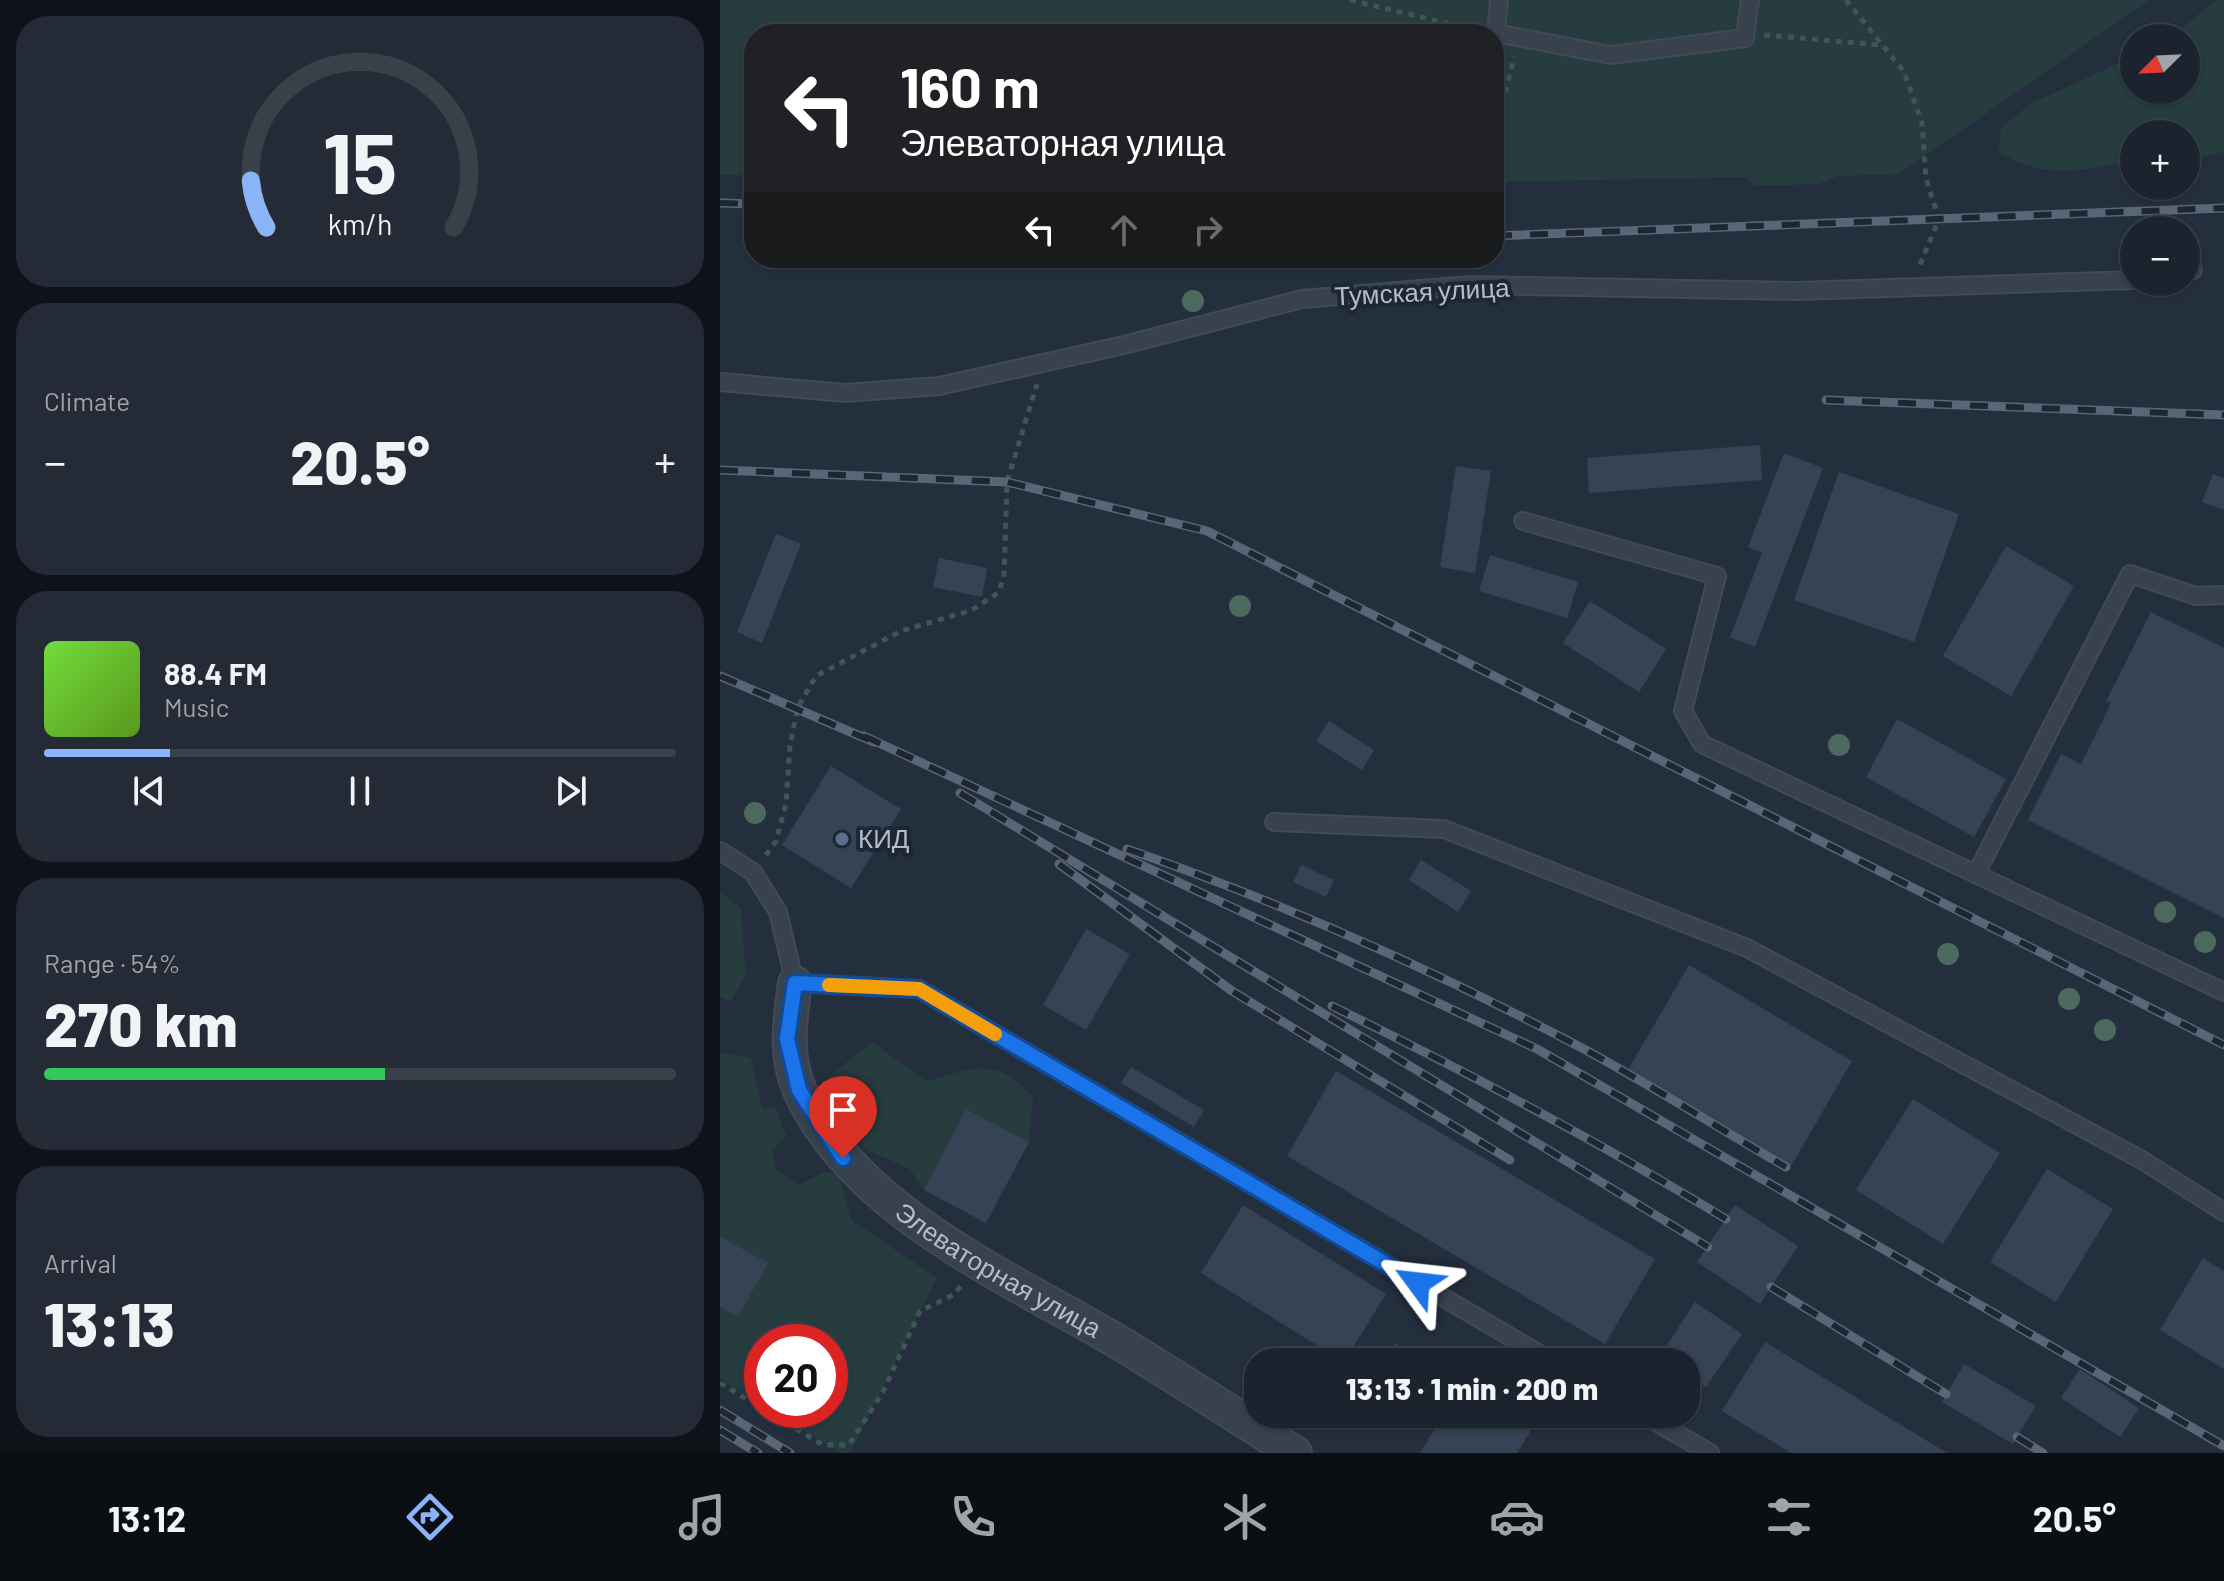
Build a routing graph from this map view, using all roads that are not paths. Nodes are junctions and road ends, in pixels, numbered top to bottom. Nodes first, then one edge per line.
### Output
1 (1499, 0) edge
2 (1750, 0) edge
3 (1497, 24) edge
4 (1504, 34) edge
5 (2120, 280) edge
6 (720, 382) edge
7 (1523, 521) dead end
8 (2224, 595) edge
9 (1274, 822) dead end
10 (720, 851) edge
11 (1976, 874) junction
12 (795, 983) junction
13 (2224, 992) edge
14 (2224, 1212) edge
15 (1529, 1348) edge
16 (1666, 1428) edge
17 (1295, 1453) edge
18 (1710, 1453) edge

1 - 3 lane
2 - 4 lane
5 - 6 lane, Тумская улица
7 - 11 lane
8 - 11 lane
9 - 14 lane
10 - 12 lane, Элеваторная улица
11 - 13 lane
12 - 15 lane
12 - 17 street, Элеваторная улица
16 - 18 lane

